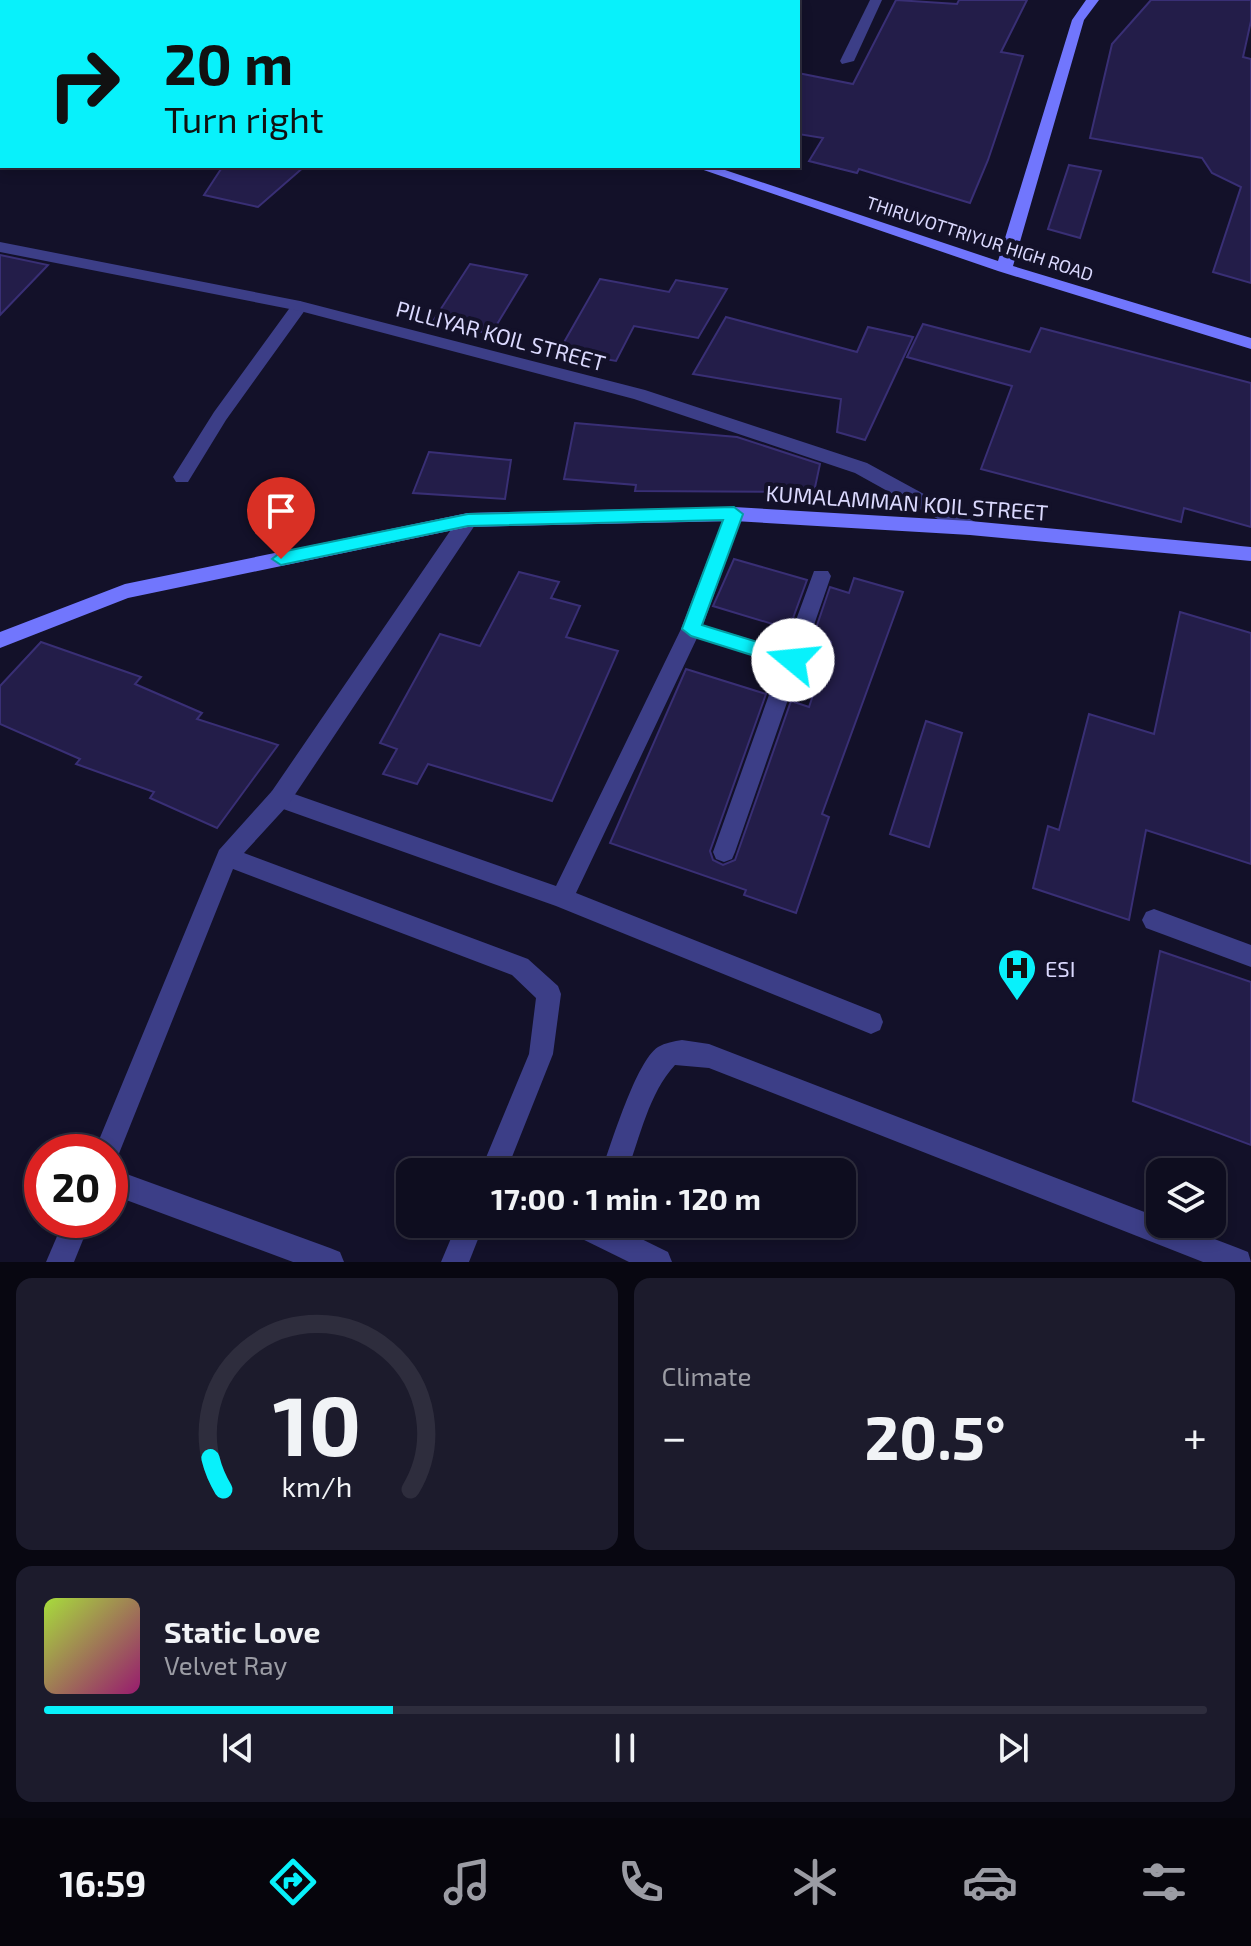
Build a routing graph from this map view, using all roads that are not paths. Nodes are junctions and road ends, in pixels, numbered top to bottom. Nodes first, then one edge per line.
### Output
1 (876, 0) edge
2 (1093, 0) edge
3 (847, 61) dead end
4 (705, 168) edge
5 (0, 247) edge
6 (1004, 268) junction
7 (300, 306) junction
8 (1251, 344) edge
9 (182, 477) dead end
10 (734, 514) junction
11 (468, 520) junction
12 (970, 528) junction
13 (1251, 554) edge
14 (821, 576) dead end
15 (691, 629) junction
16 (0, 640) edge
17 (793, 660) junction
18 (280, 798) junction
19 (724, 852) dead end
20 (227, 857) junction
21 (562, 898) junction
22 (1154, 920) dead end
23 (1251, 956) edge
24 (871, 1022) dead end
25 (114, 1134) edge
26 (499, 1158) edge
27 (619, 1158) edge
28 (128, 1188) edge
29 (70, 1238) edge
30 (465, 1238) edge
31 (614, 1238) edge
32 (60, 1262) edge
33 (330, 1262) edge
34 (455, 1262) edge
35 (658, 1262) edge
36 (1238, 1262) edge

1 - 3 street
2 - 6 main road
4 - 6 main road, THIRUVOTTRIYUR HIGH ROAD
5 - 7 street, PILLIYAR KOIL STREET
6 - 8 main road, THIRUVOTTRIYUR HIGH ROAD
7 - 9 street
7 - 12 street, PILLIYAR KOIL STREET
10 - 11 main road, KUMALAMMAN KOIL STREET
10 - 12 main road, KUMALAMMAN KOIL STREET
10 - 15 street
11 - 16 main road, KUMALAMMAN KOIL STREET
11 - 18 street
12 - 13 main road, KUMALAMMAN KOIL STREET
14 - 17 street
15 - 17 street
15 - 21 street
17 - 19 street
18 - 20 street
18 - 21 street
20 - 25 street
20 - 26 street
21 - 24 street
22 - 23 street
27 - 36 street
28 - 33 street
29 - 32 street
30 - 34 street
31 - 35 street

